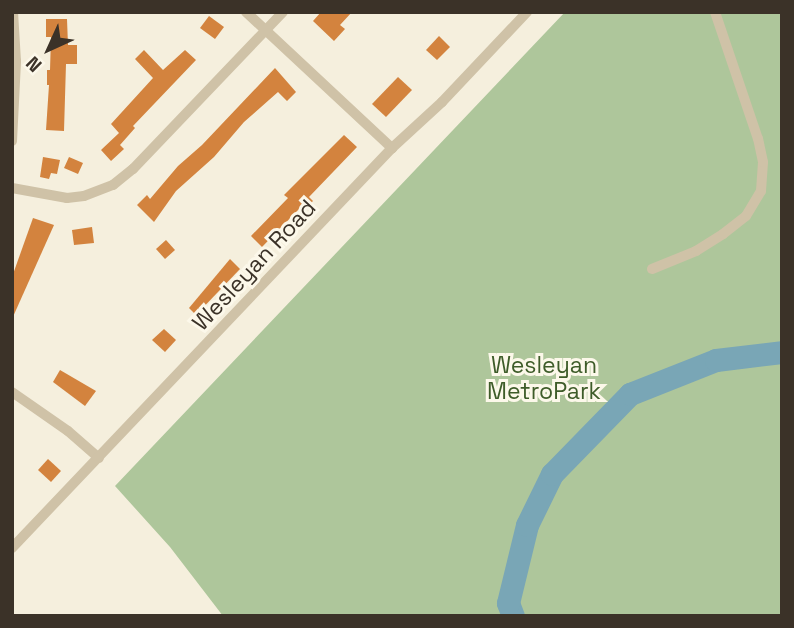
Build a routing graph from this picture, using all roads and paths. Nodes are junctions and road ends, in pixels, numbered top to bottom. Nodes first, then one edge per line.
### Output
1 (13, 12) edge
2 (246, 12) edge
3 (283, 12) edge
4 (527, 12) edge
5 (715, 12) edge
6 (267, 29) junction
7 (12, 141) edge
8 (391, 149) junction
9 (12, 188) edge
10 (652, 269) dead end
11 (12, 392) edge
12 (99, 458) junction
13 (12, 548) edge

1 - 7 street
2 - 6 street
3 - 6 street
4 - 8 street, Wesleyan Road
5 - 10 street
6 - 8 street
6 - 9 street
8 - 12 street, Wesleyan Road
11 - 12 street
12 - 13 street, Wesleyan Road

